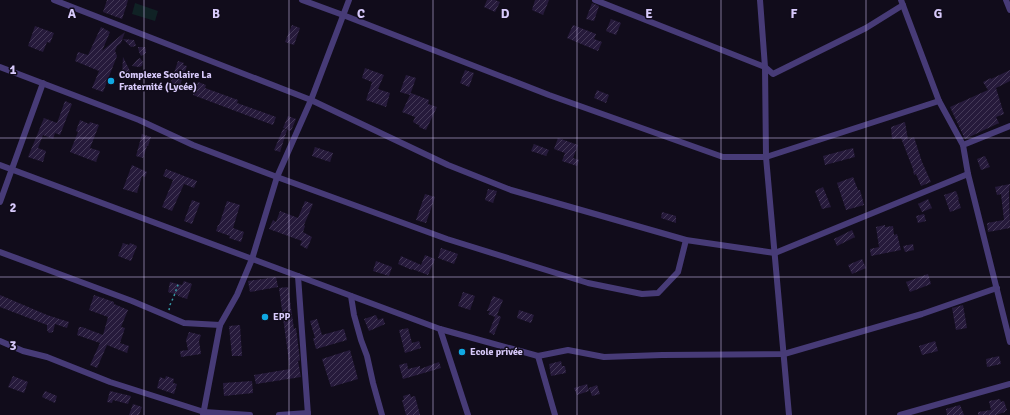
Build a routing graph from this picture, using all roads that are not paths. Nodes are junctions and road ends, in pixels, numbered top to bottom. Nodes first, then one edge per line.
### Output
1 (54, 0) edge
2 (302, 0) edge
3 (349, 0) edge
4 (594, 0) edge
5 (760, 0) edge
6 (1006, 0) edge
7 (902, 2) edge
8 (1010, 10) edge
9 (343, 15) junction
10 (0, 67) edge
11 (765, 67) junction
12 (43, 83) junction
13 (311, 100) junction
14 (939, 100) junction
15 (1010, 126) edge
16 (963, 145) junction
17 (766, 157) junction
18 (0, 165) edge
19 (12, 170) junction
20 (968, 174) junction
21 (277, 177) junction
22 (0, 202) edge
23 (686, 240) junction
24 (0, 252) edge
25 (775, 254) junction
26 (252, 259) junction
27 (298, 276) junction
28 (996, 288) junction
29 (351, 296) junction
30 (220, 325) junction
31 (440, 329) junction
32 (0, 341) edge
33 (1010, 342) edge
34 (784, 354) junction
35 (538, 356) junction
36 (1010, 384) edge
37 (203, 413) edge
38 (308, 414) edge
39 (909, 414) edge
40 (250, 415) edge
41 (279, 415) edge
42 (382, 415) edge
43 (468, 415) edge
44 (555, 415) edge
45 (789, 415) edge
46 (900, 415) edge

1 - 13 street
2 - 9 street
3 - 9 street
4 - 11 street
5 - 11 street
6 - 8 street
7 - 11 street
7 - 14 street
9 - 13 street
9 - 17 street
10 - 12 street
11 - 17 street
12 - 19 street
12 - 21 street
13 - 21 street
13 - 23 street
14 - 16 street
14 - 17 street
15 - 16 street
16 - 20 street
17 - 25 street
18 - 19 street
19 - 22 street
19 - 26 street
20 - 25 street
20 - 28 street
21 - 23 street
21 - 26 street
23 - 25 street
24 - 30 street
25 - 34 street
26 - 27 street
26 - 30 street
27 - 29 street
27 - 38 street
28 - 33 street
28 - 34 street
29 - 31 street
29 - 42 street
30 - 37 street
31 - 35 street
31 - 43 street
32 - 37 street
34 - 35 street
34 - 45 street
35 - 44 street
36 - 39 street
37 - 40 street
38 - 41 street
39 - 46 street

